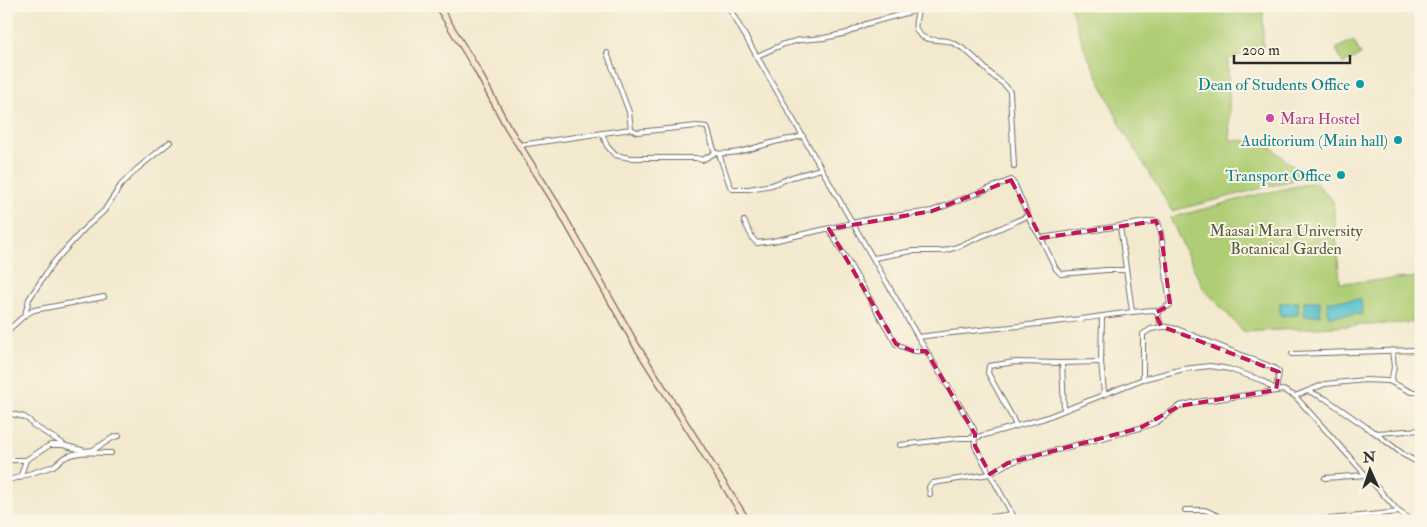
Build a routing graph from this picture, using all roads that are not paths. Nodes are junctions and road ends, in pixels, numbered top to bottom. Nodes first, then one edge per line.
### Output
1 (438, 6) edge
2 (728, 6) edge
3 (607, 53) dead end
4 (757, 56) junction
5 (631, 129) junction
6 (602, 133) junction
7 (802, 136) junction
8 (170, 142) dead end
9 (520, 145) junction
10 (717, 154) junction
11 (1014, 166) dead end
12 (821, 169) junction
13 (1028, 216) junction
14 (744, 220) dead end
15 (852, 222) junction
16 (1120, 226) junction
17 (829, 228) junction
18 (1041, 238) junction
19 (874, 258) junction
20 (1126, 270) junction
21 (104, 297) dead end
22 (1132, 311) junction
23 (1157, 312) junction
24 (25, 315) junction
25 (1102, 317) junction
26 (1164, 327) junction
27 (6, 332) edge
28 (918, 337) junction
29 (1421, 338) edge
30 (1392, 350) junction
31 (1417, 350) junction
32 (926, 351) junction
33 (1292, 354) dead end
34 (1101, 362) junction
35 (1421, 362) edge
36 (1062, 364) junction
37 (1143, 379) junction
38 (1391, 382) junction
39 (1276, 390) junction
40 (1308, 391) junction
41 (1421, 392) edge
42 (1104, 393) junction
43 (1295, 396) junction
44 (6, 410) edge
45 (1064, 410) junction
46 (1016, 426) junction
47 (1421, 430) edge
48 (1372, 431) junction
49 (119, 436) dead end
50 (974, 438) junction
51 (900, 445) dead end
52 (63, 446) junction
53 (85, 451) junction
54 (111, 453) dead end
55 (11, 460) dead end
56 (26, 460) junction
57 (1421, 464) edge
58 (990, 474) junction
59 (1366, 475) junction
60 (20, 478) junction
61 (1325, 478) dead end
62 (6, 481) edge
63 (930, 494) dead end
64 (1185, 510) dead end
65 (1399, 512) junction
66 (1012, 514) junction
67 (747, 521) edge
68 (966, 521) edge
69 (1016, 521) edge
70 (1229, 521) edge
71 (1311, 521) edge
72 (1413, 521) edge

1 - 9 street
2 - 4 street
3 - 5 street
4 - 7 street
4 - 11 street
5 - 6 street
5 - 10 street
6 - 9 street
6 - 10 street
7 - 10 street
7 - 12 street
8 - 24 street
9 - 67 street
10 - 12 street
12 - 15 street
13 - 15 street
13 - 18 street
13 - 19 street
14 - 17 street
15 - 17 street
15 - 19 street
16 - 18 street
16 - 20 street
16 - 23 street
17 - 32 street
18 - 20 street
19 - 28 street
20 - 22 street
21 - 24 street
22 - 23 street
22 - 25 street
23 - 26 street
24 - 27 street
25 - 28 street
25 - 34 street
26 - 37 street
26 - 39 street
28 - 32 street
29 - 31 street
30 - 31 street
30 - 33 street
30 - 38 street
31 - 35 street
32 - 50 street
34 - 36 street
34 - 42 street
36 - 45 street
36 - 46 street
37 - 39 street
37 - 42 street
38 - 40 street
38 - 41 street
39 - 43 street
39 - 58 street
40 - 43 street
40 - 48 street
42 - 45 street
43 - 59 street
44 - 52 street
45 - 46 street
46 - 50 street
47 - 48 street
48 - 57 street
49 - 53 street
50 - 51 street
50 - 58 street
52 - 53 street
52 - 56 street
53 - 54 street
53 - 60 street
55 - 56 street
56 - 60 street
58 - 63 street
58 - 66 street
59 - 61 street
59 - 65 street
60 - 62 street
64 - 70 street
65 - 71 street
65 - 72 street
66 - 68 street
66 - 69 street

